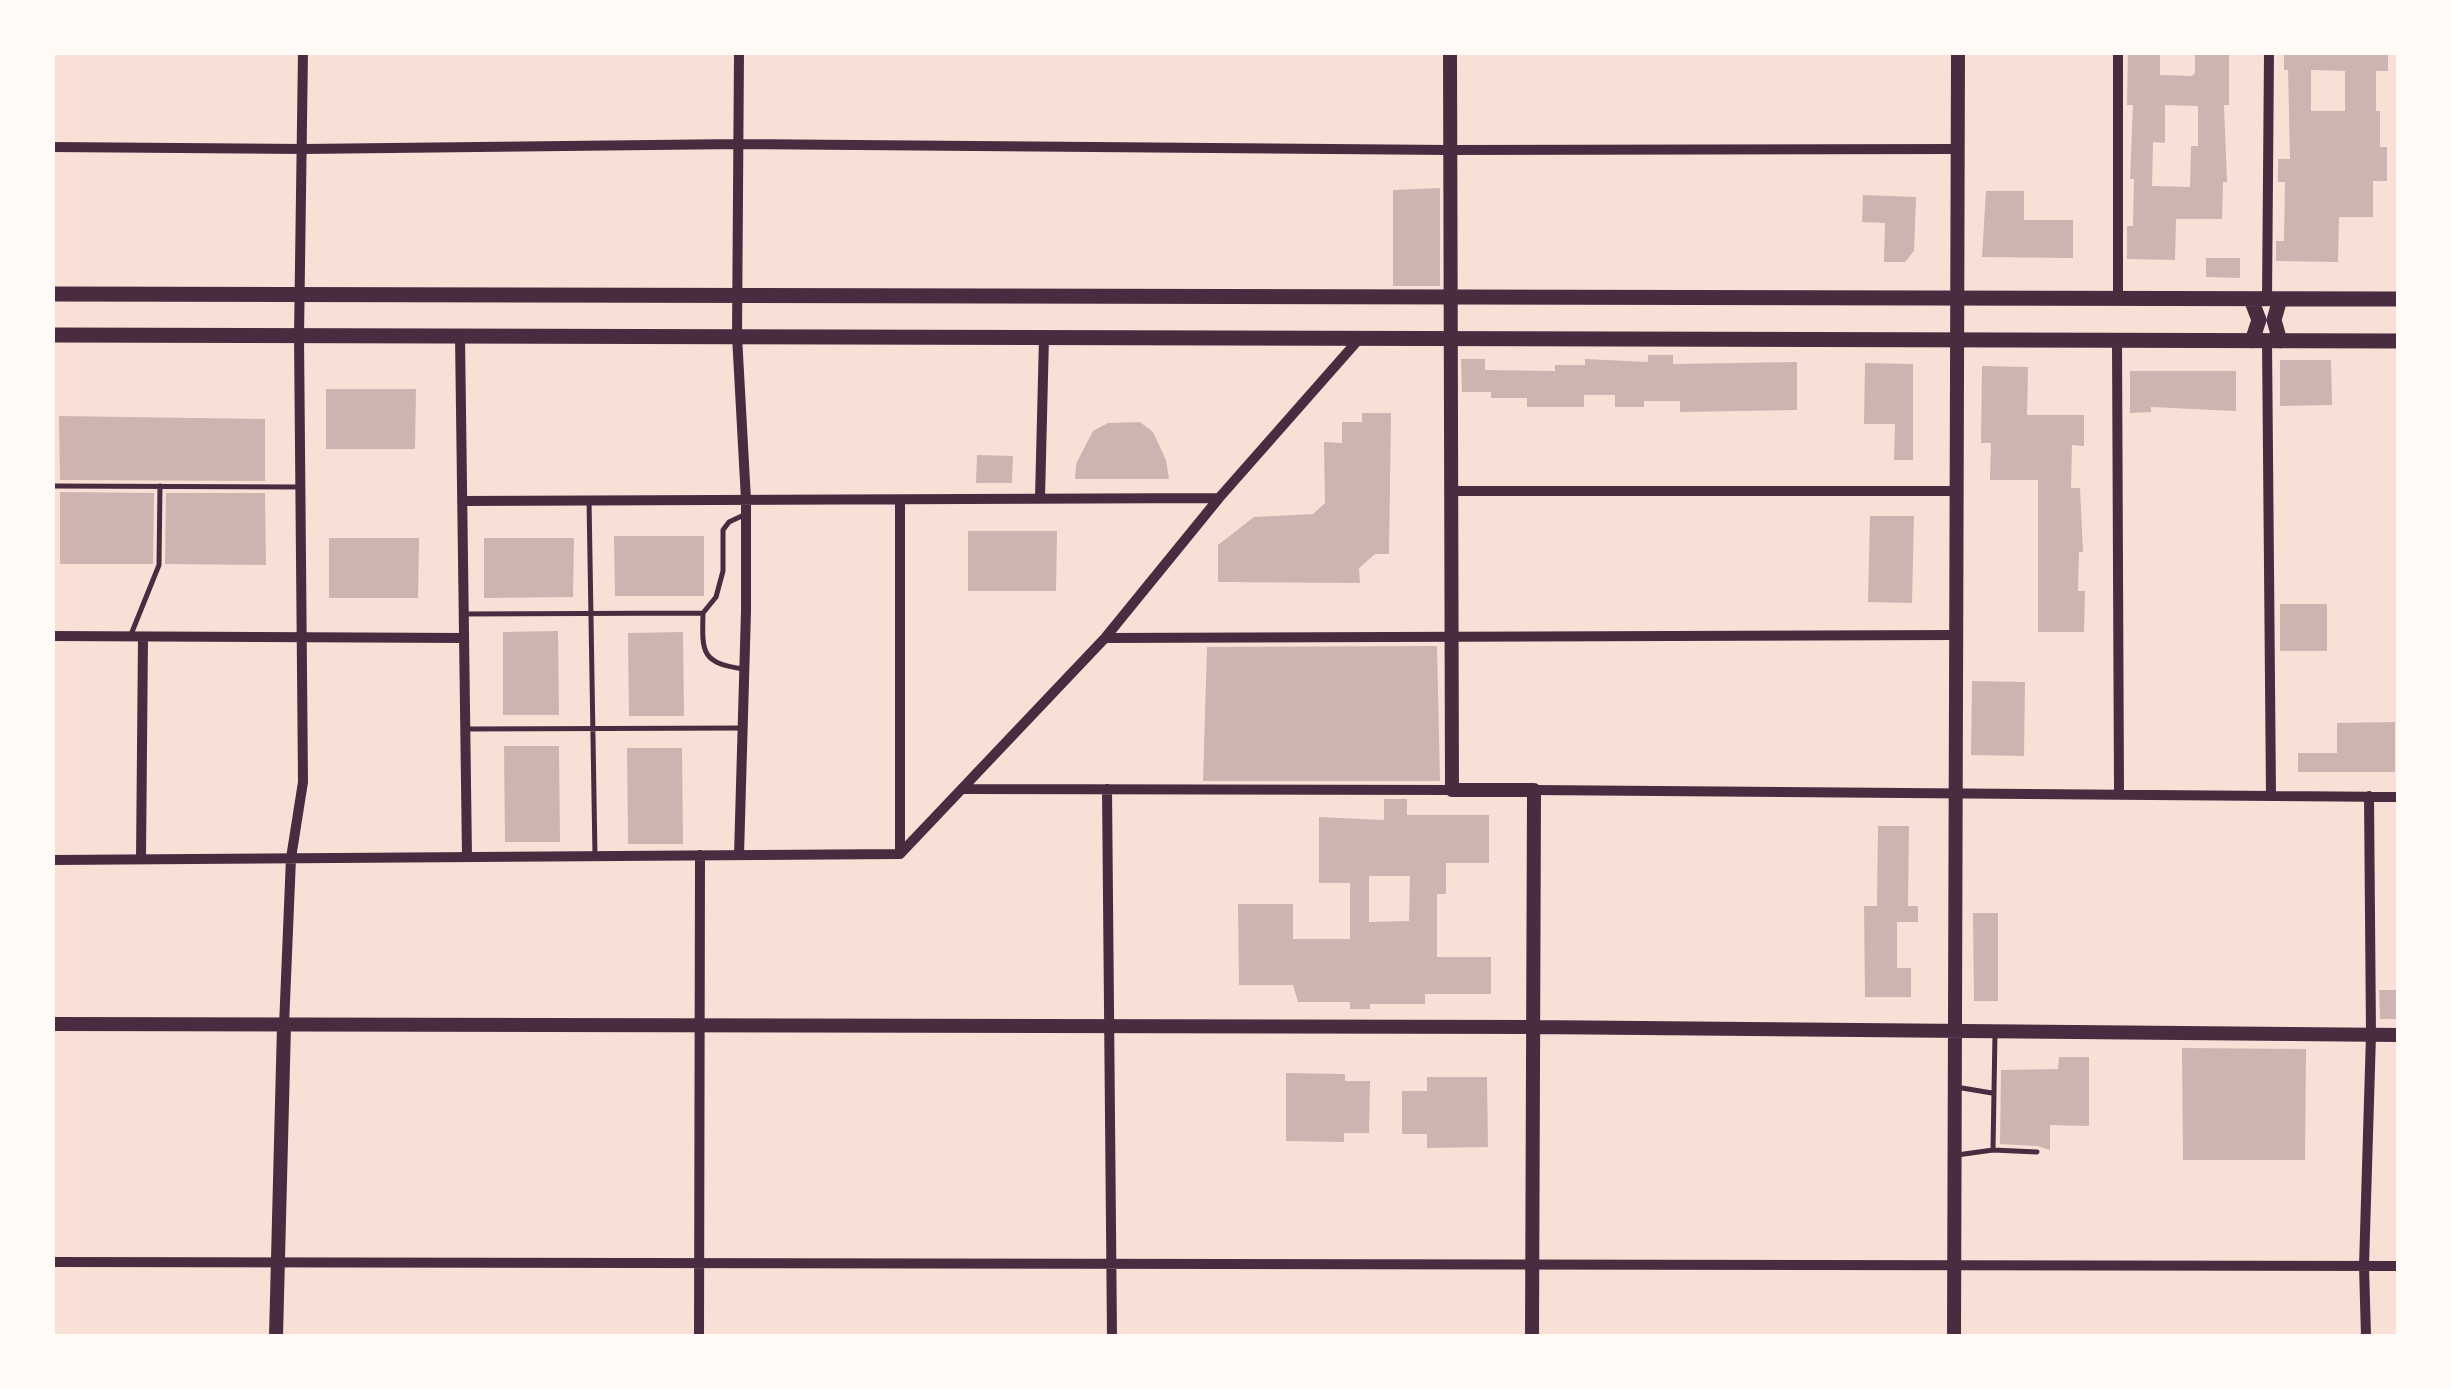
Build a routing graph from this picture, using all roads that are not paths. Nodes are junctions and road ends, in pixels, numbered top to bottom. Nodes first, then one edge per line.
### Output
1 (304, 52) edge
2 (738, 52) edge
3 (1450, 52) edge
4 (1958, 52) edge
5 (2118, 52) edge
6 (2270, 52) edge
7 (738, 144) junction
8 (52, 147) edge
9 (304, 149) junction
10 (1958, 149) junction
11 (1449, 150) junction
12 (52, 294) edge
13 (301, 294) junction
14 (737, 296) junction
15 (1450, 298) junction
16 (1956, 298) junction
17 (2118, 298) junction
18 (2266, 299) junction
19 (2398, 299) edge
20 (52, 335) edge
21 (299, 336) junction
22 (460, 336) junction
23 (737, 336) junction
24 (1044, 337) junction
25 (1360, 337) junction
26 (1450, 338) junction
27 (1956, 341) junction
28 (2117, 341) junction
29 (2266, 342) junction
30 (2398, 342) edge
31 (52, 486) edge
32 (160, 486) junction
33 (302, 488) junction
34 (1956, 490) junction
35 (1451, 491) junction
36 (1040, 498) junction
37 (1219, 498) junction
38 (589, 499) junction
39 (746, 500) junction
40 (462, 501) junction
41 (900, 501) junction
42 (746, 514) junction
43 (590, 612) junction
44 (704, 613) junction
45 (464, 614) junction
46 (1451, 635) junction
47 (1954, 635) junction
48 (52, 636) edge
49 (130, 637) junction
50 (143, 637) junction
51 (304, 637) junction
52 (464, 638) junction
53 (1105, 638) junction
54 (744, 669) junction
55 (743, 728) junction
56 (465, 729) junction
57 (592, 729) junction
58 (964, 788) junction
59 (1108, 788) junction
60 (1452, 790) junction
61 (1534, 790) junction
62 (1954, 793) junction
63 (2119, 794) junction
64 (2272, 795) junction
65 (2370, 796) junction
66 (2398, 796) edge
67 (900, 854) junction
68 (700, 855) junction
69 (739, 855) junction
70 (595, 856) junction
71 (467, 857) junction
72 (290, 858) junction
73 (141, 859) junction
74 (52, 860) edge
75 (52, 1024) edge
76 (284, 1026) junction
77 (700, 1026) junction
78 (1110, 1027) junction
79 (1534, 1027) junction
80 (1952, 1033) junction
81 (1995, 1034) junction
82 (2371, 1035) junction
83 (2398, 1035) edge
84 (1953, 1086) junction
85 (1992, 1093) junction
86 (1992, 1150) junction
87 (2037, 1152) dead end
88 (1954, 1155) junction
89 (52, 1262) edge
90 (278, 1262) junction
91 (700, 1263) junction
92 (1112, 1264) junction
93 (1532, 1264) junction
94 (1954, 1265) junction
95 (2364, 1266) junction
96 (2398, 1266) edge
97 (276, 1336) edge
98 (699, 1336) edge
99 (1112, 1336) edge
100 (1532, 1336) edge
101 (1954, 1336) edge
102 (2366, 1336) edge

1 - 9 street
2 - 7 street
3 - 11 street
4 - 10 street
5 - 17 street
6 - 18 street
7 - 9 street
7 - 11 street
7 - 14 street
8 - 9 street
9 - 13 street
10 - 11 street
10 - 16 street
11 - 15 street
12 - 13 main road
13 - 14 main road
13 - 21 street
14 - 15 main road
14 - 23 street
15 - 16 main road
15 - 26 street
16 - 17 main road
16 - 27 street
17 - 18 main road
18 - 19 main road
18 - 29 main road
18 - 29 main road
20 - 21 main road
21 - 22 main road
21 - 33 street
22 - 23 main road
22 - 40 street
23 - 24 main road
23 - 39 street
24 - 25 main road
24 - 36 street
25 - 26 main road
25 - 37 street
26 - 27 main road
26 - 35 street
27 - 28 main road
27 - 34 street
28 - 29 main road
28 - 63 street
29 - 30 main road
29 - 64 street
31 - 32 lane
32 - 33 lane
32 - 49 lane
33 - 51 street
34 - 35 street
34 - 47 street
35 - 46 street
36 - 37 street
36 - 41 street
37 - 53 street
38 - 39 street
38 - 40 street
38 - 43 lane
39 - 41 street
39 - 42 street
40 - 45 street
41 - 67 street
42 - 44 lane
42 - 54 street
43 - 44 lane
43 - 45 lane
43 - 57 lane
44 - 54 lane
45 - 52 street
46 - 47 street
46 - 53 street
46 - 60 street
47 - 62 street
48 - 49 street
49 - 50 street
50 - 51 street
50 - 73 street
51 - 52 street
51 - 72 street
52 - 56 street
53 - 58 street
54 - 55 street
55 - 57 lane
55 - 69 street
56 - 57 lane
56 - 71 street
57 - 70 lane
58 - 59 street
58 - 67 street
59 - 60 street
59 - 78 street
60 - 61 street
61 - 62 street
61 - 79 street
62 - 63 street
62 - 80 street
63 - 64 street
64 - 65 street
65 - 66 street
65 - 82 street
67 - 69 street
68 - 69 street
68 - 70 street
68 - 77 street
70 - 71 street
71 - 72 street
72 - 73 street
72 - 76 street
73 - 74 street
75 - 76 street
76 - 77 street
76 - 90 street
77 - 78 street
77 - 91 street
78 - 79 street
78 - 92 street
79 - 80 street
79 - 93 street
80 - 81 street
80 - 84 street
81 - 82 street
81 - 85 lane
82 - 83 street
82 - 95 street
84 - 85 lane
84 - 88 street
85 - 86 lane
86 - 87 lane
86 - 88 lane
88 - 94 street
89 - 90 street
90 - 91 street
90 - 97 street
91 - 92 street
91 - 98 street
92 - 93 street
92 - 99 street
93 - 94 street
93 - 100 street
94 - 95 street
94 - 101 street
95 - 96 street
95 - 102 street

